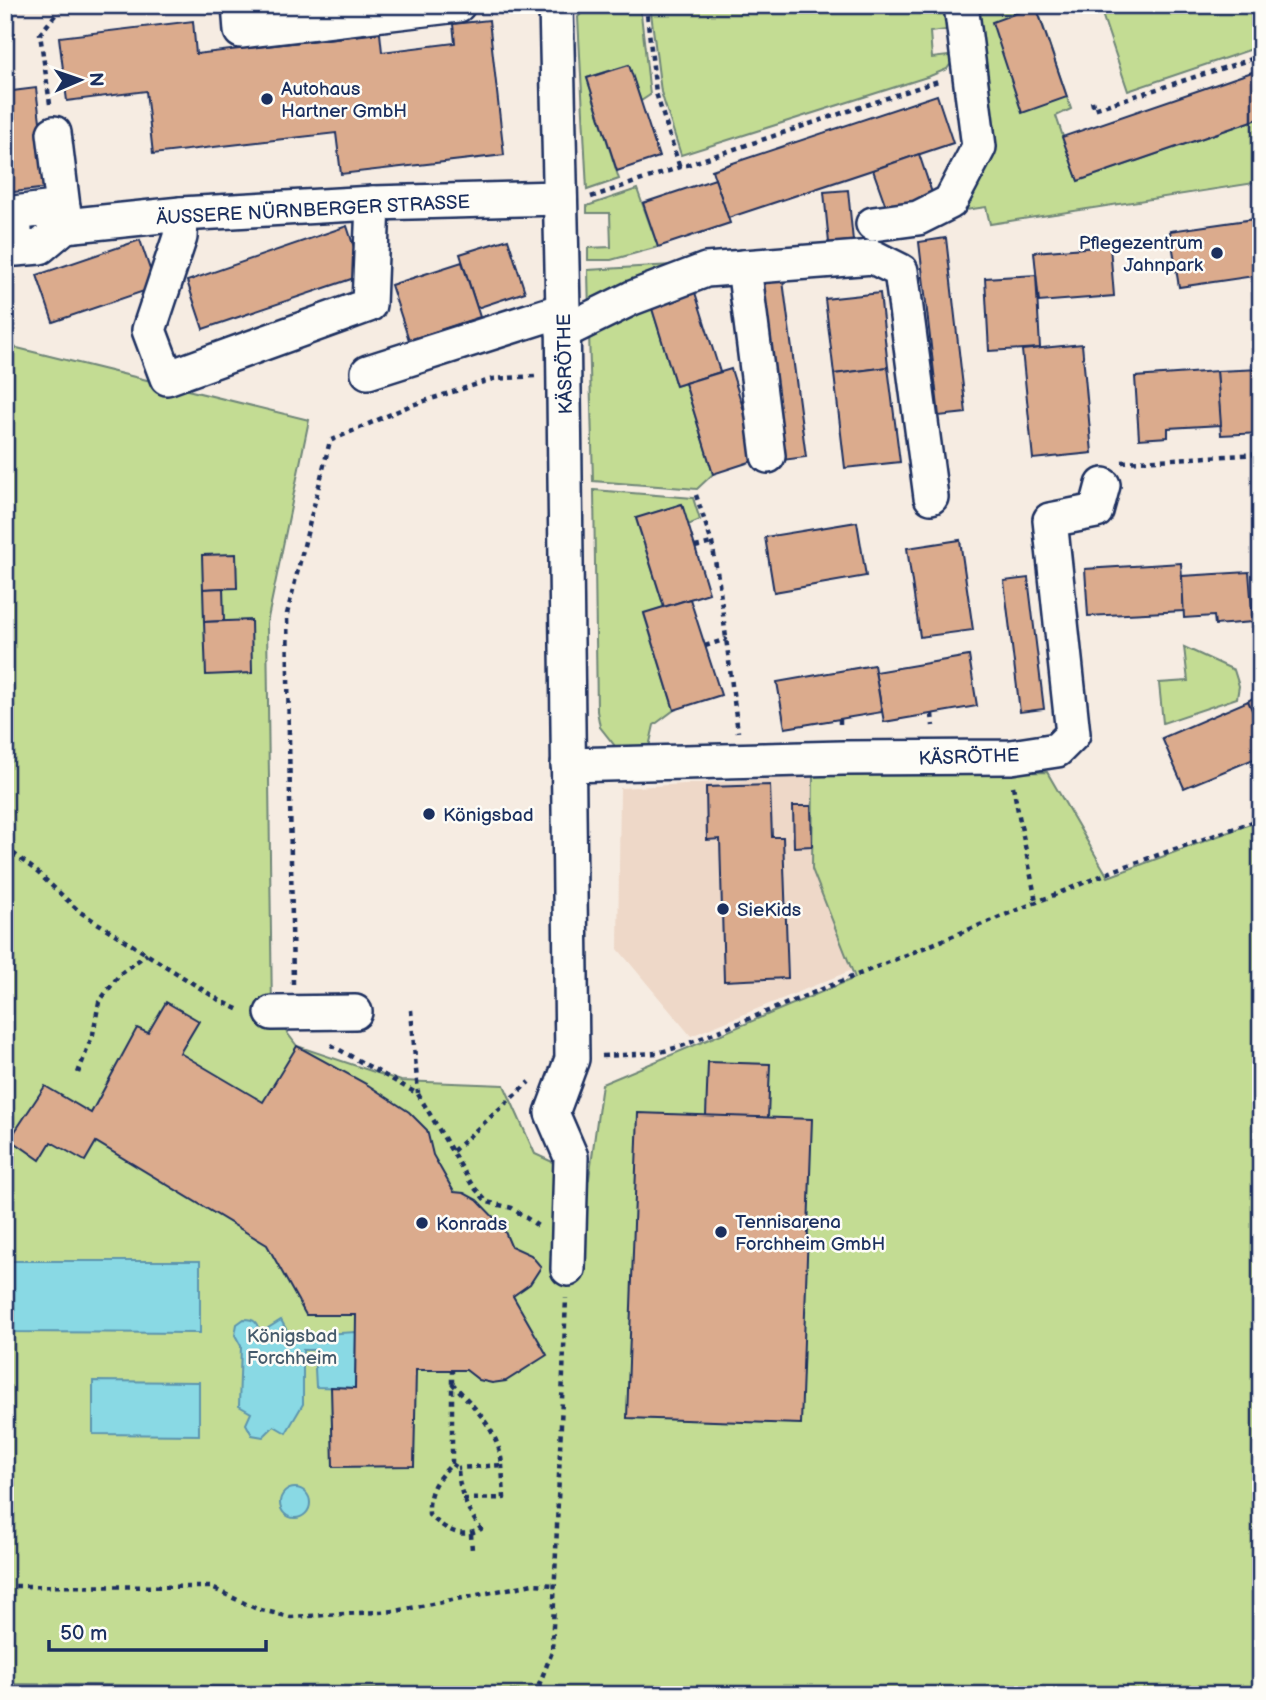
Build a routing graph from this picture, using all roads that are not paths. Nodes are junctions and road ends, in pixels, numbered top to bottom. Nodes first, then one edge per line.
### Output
1 (239, 5) edge
2 (458, 5) edge
3 (556, 5) edge
4 (961, 5) edge
5 (54, 133) road end
6 (560, 198) junction
7 (373, 203) junction
8 (181, 214) junction
9 (873, 224) dead end
10 (744, 267) junction
11 (563, 321) junction
12 (368, 372) dead end
13 (768, 456) dead end
14 (1103, 485) road end
15 (931, 497) dead end
16 (568, 765) junction
17 (355, 1012) dead end
18 (283, 1013) road end
19 (568, 1257) road end

1 - 2 street
3 - 6 street, KÄSRÖTHE
4 - 9 street
5 - 8 street, ÄUSSERE NÜRNBERGER STRASSE
6 - 7 street, ÄUSSERE NÜRNBERGER STRASSE
6 - 11 street, KÄSRÖTHE
7 - 8 street, ÄUSSERE NÜRNBERGER STRASSE
7 - 8 street
10 - 11 street
10 - 13 street
10 - 15 street
11 - 12 street
11 - 16 street, KÄSRÖTHE
14 - 16 street, KÄSRÖTHE
16 - 19 street, KÄSRÖTHE
17 - 18 street

